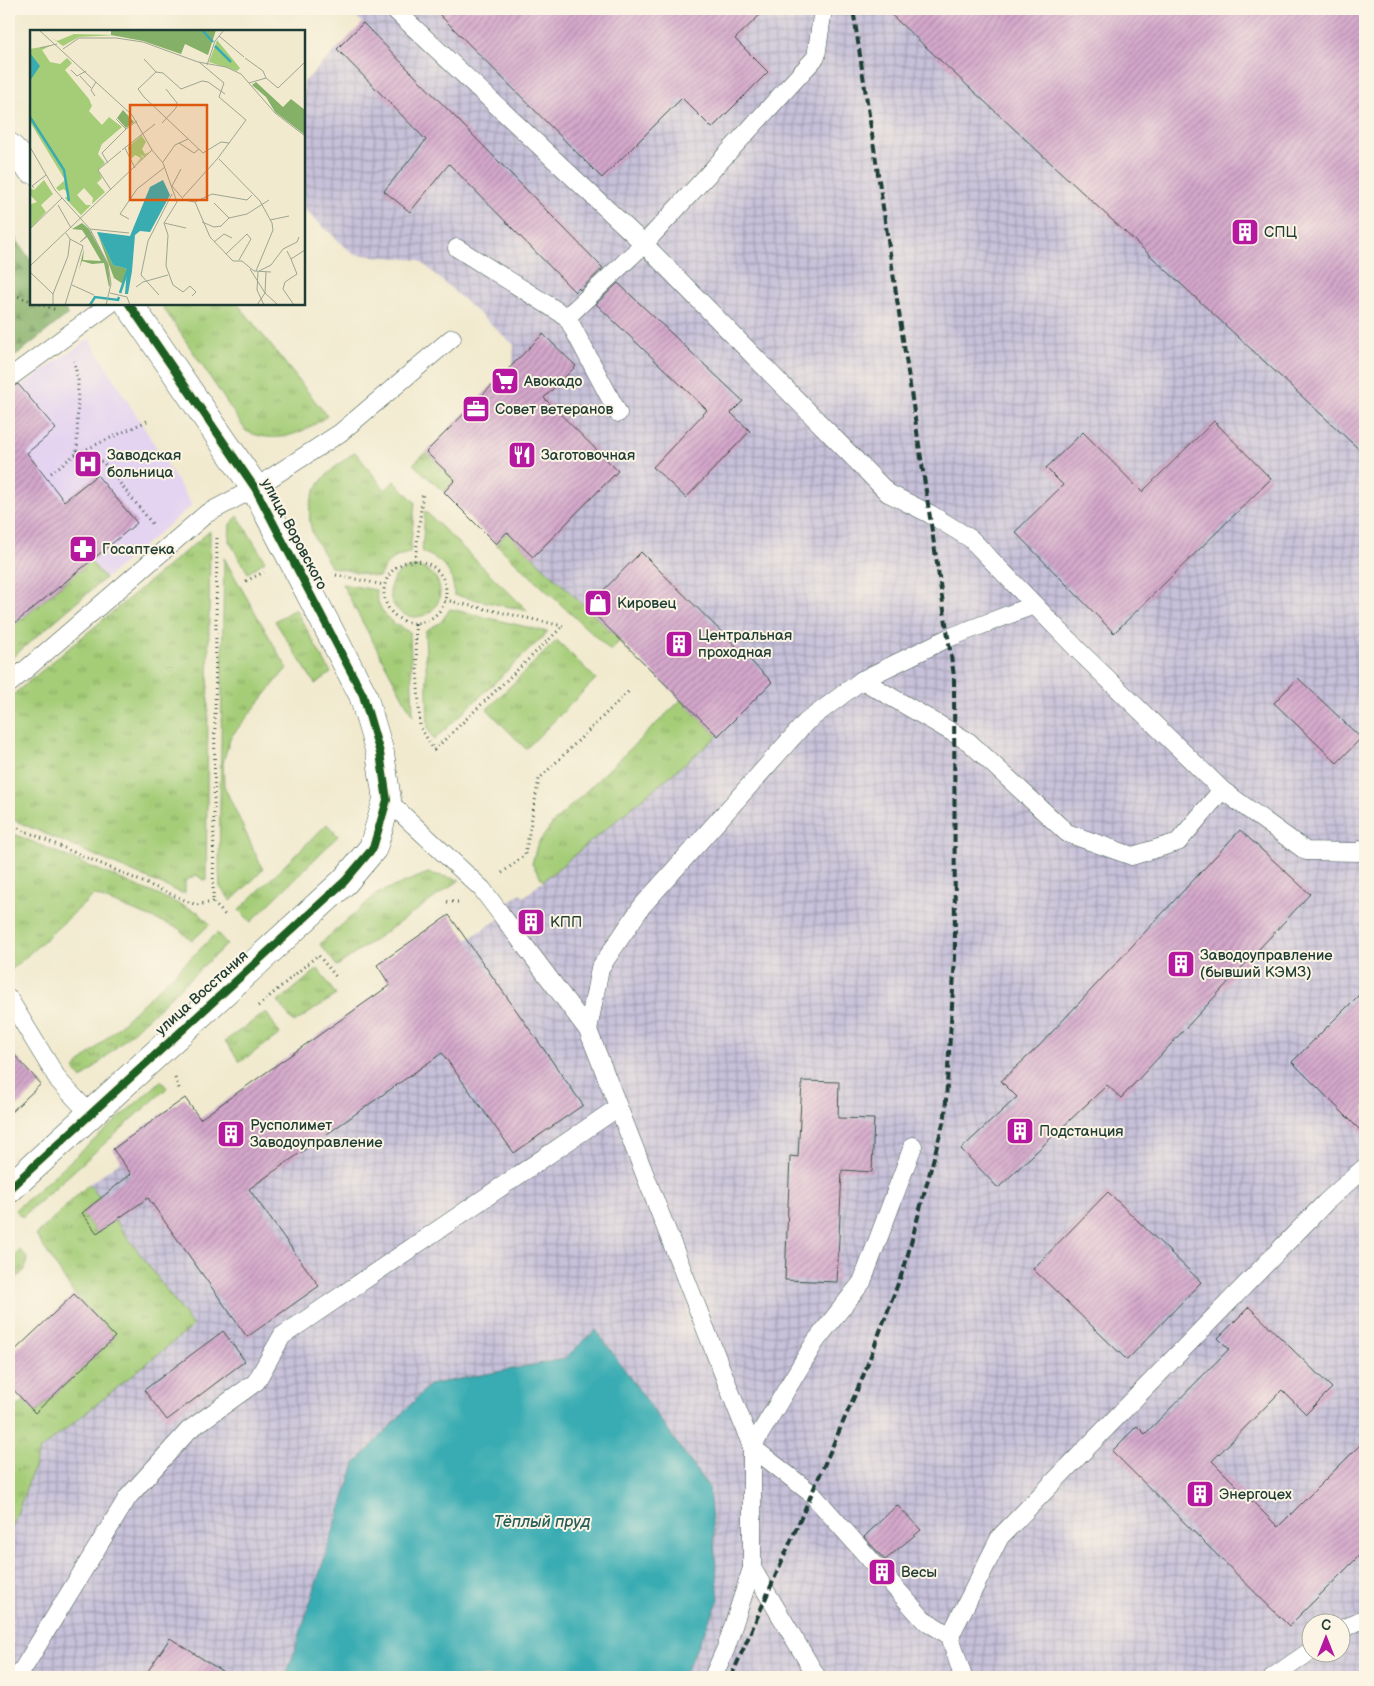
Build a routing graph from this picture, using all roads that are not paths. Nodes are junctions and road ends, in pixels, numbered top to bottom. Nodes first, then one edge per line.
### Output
1 (394, 9) edge
2 (823, 9) edge
3 (9, 147) edge
4 (30, 168) edge
5 (644, 244) junction
6 (457, 248) dead end
7 (109, 305) edge
8 (130, 305) edge
9 (567, 317) junction
10 (452, 338) dead end
11 (9, 378) edge
12 (618, 412) dead end
13 (255, 488) junction
14 (1034, 604) junction
15 (862, 680) junction
16 (9, 684) edge
17 (1222, 790) junction
18 (387, 800) junction
19 (1365, 848) edge
20 (9, 999) edge
21 (588, 1030) junction
22 (617, 1108) junction
23 (90, 1114) junction
24 (913, 1146) dead end
25 (1365, 1167) edge
26 (9, 1189) edge
27 (752, 1448) junction
28 (752, 1568) junction
29 (1365, 1618) edge
30 (1352, 1624) edge
31 (950, 1636) junction
32 (1302, 1657) edge
33 (18, 1677) edge
34 (713, 1677) edge
35 (818, 1677) edge
36 (963, 1677) edge
37 (1273, 1677) edge

1 - 5 lane
2 - 5 lane
3 - 4 street
5 - 9 lane
5 - 14 lane
6 - 9 lane
7 - 11 lane
8 - 13 street, улица Воровского
9 - 12 lane
10 - 13 lane
13 - 16 lane
13 - 18 street, улица Воровского
14 - 15 lane
14 - 17 lane
15 - 17 lane
15 - 21 lane
17 - 19 lane
18 - 21 lane
18 - 23 street, улица Восстания
20 - 23 lane
21 - 22 lane
22 - 27 lane
22 - 33 lane
23 - 26 street, улица Восстания
24 - 27 lane
25 - 31 lane
27 - 28 lane
27 - 31 lane
28 - 34 lane
28 - 35 lane
29 - 30 lane
31 - 36 lane
32 - 37 lane

